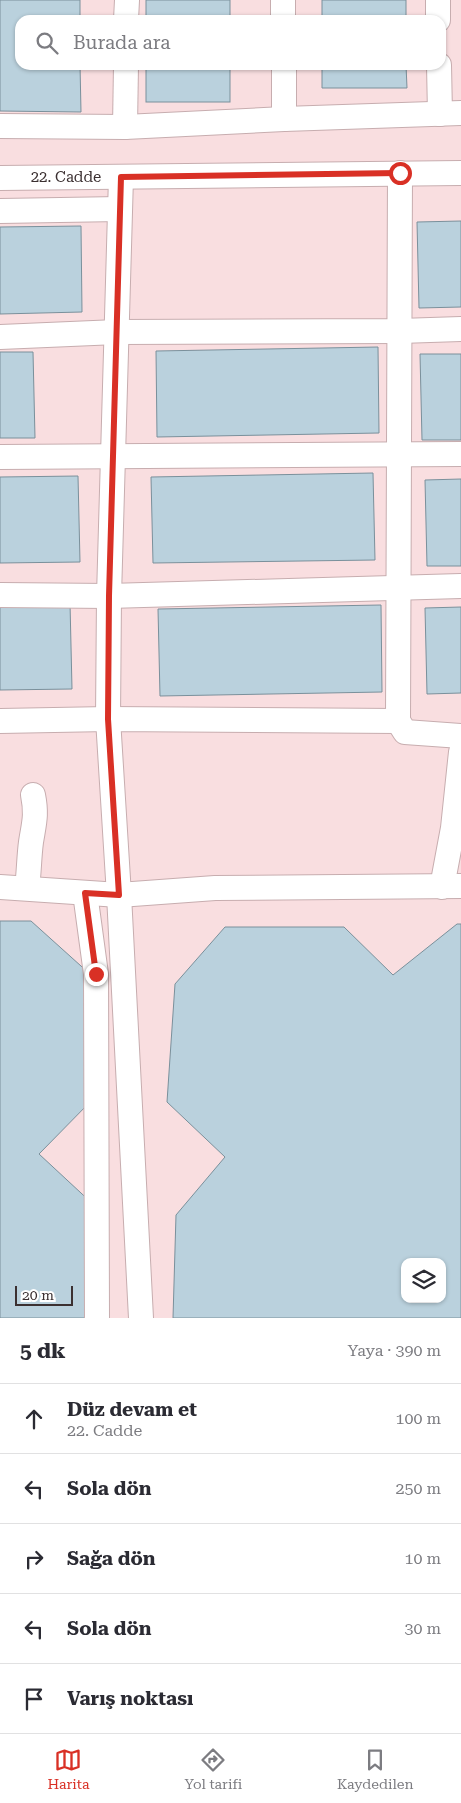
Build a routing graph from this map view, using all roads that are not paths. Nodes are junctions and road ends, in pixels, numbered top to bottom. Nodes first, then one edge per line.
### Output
1 (127, 0) edge
2 (283, 0) edge
3 (438, 0) edge
4 (126, 15) edge
5 (283, 15) edge
6 (438, 15) edge
7 (126, 70) edge
8 (284, 70) edge
9 (440, 70) edge
10 (450, 113) edge
11 (284, 119) junction
12 (0, 126) edge
13 (125, 127) junction
14 (400, 173) junction
15 (461, 173) edge
16 (121, 177) junction
17 (0, 178) edge
18 (120, 209) junction
19 (0, 211) edge
20 (461, 329) edge
21 (400, 331) junction
22 (117, 332) junction
23 (0, 337) edge
24 (399, 454) junction
25 (461, 454) edge
26 (113, 455) junction
27 (0, 457) edge
28 (399, 586) junction
29 (461, 586) edge
30 (0, 595) edge
31 (109, 596) junction
32 (108, 719) junction
33 (0, 720) edge
34 (398, 721) junction
35 (461, 736) edge
36 (461, 752) edge
37 (34, 795) dead end
38 (452, 886) edge
39 (0, 887) edge
40 (27, 888) junction
41 (85, 893) junction
42 (119, 895) junction
43 (97, 1318) edge
44 (141, 1318) edge

1 - 4 street
2 - 5 street
3 - 6 street
7 - 13 street
8 - 11 street
9 - 10 street
10 - 11 street
11 - 13 street
12 - 13 street
14 - 15 street, 22. Cadde
14 - 16 street, 22. Cadde
14 - 21 street
16 - 17 street, 22. Cadde
16 - 18 street
18 - 19 street
18 - 22 street
20 - 21 street
21 - 22 street
21 - 24 street
22 - 23 street
22 - 26 street
24 - 25 street
24 - 26 street
24 - 28 street
26 - 27 street
26 - 31 street
28 - 29 street
28 - 31 street
28 - 34 street
30 - 31 street
31 - 32 street
32 - 33 street
32 - 34 street
32 - 42 street
34 - 35 street
36 - 38 street
37 - 40 street
38 - 42 street
39 - 40 street
40 - 41 street
41 - 42 street
41 - 43 street
42 - 44 street

